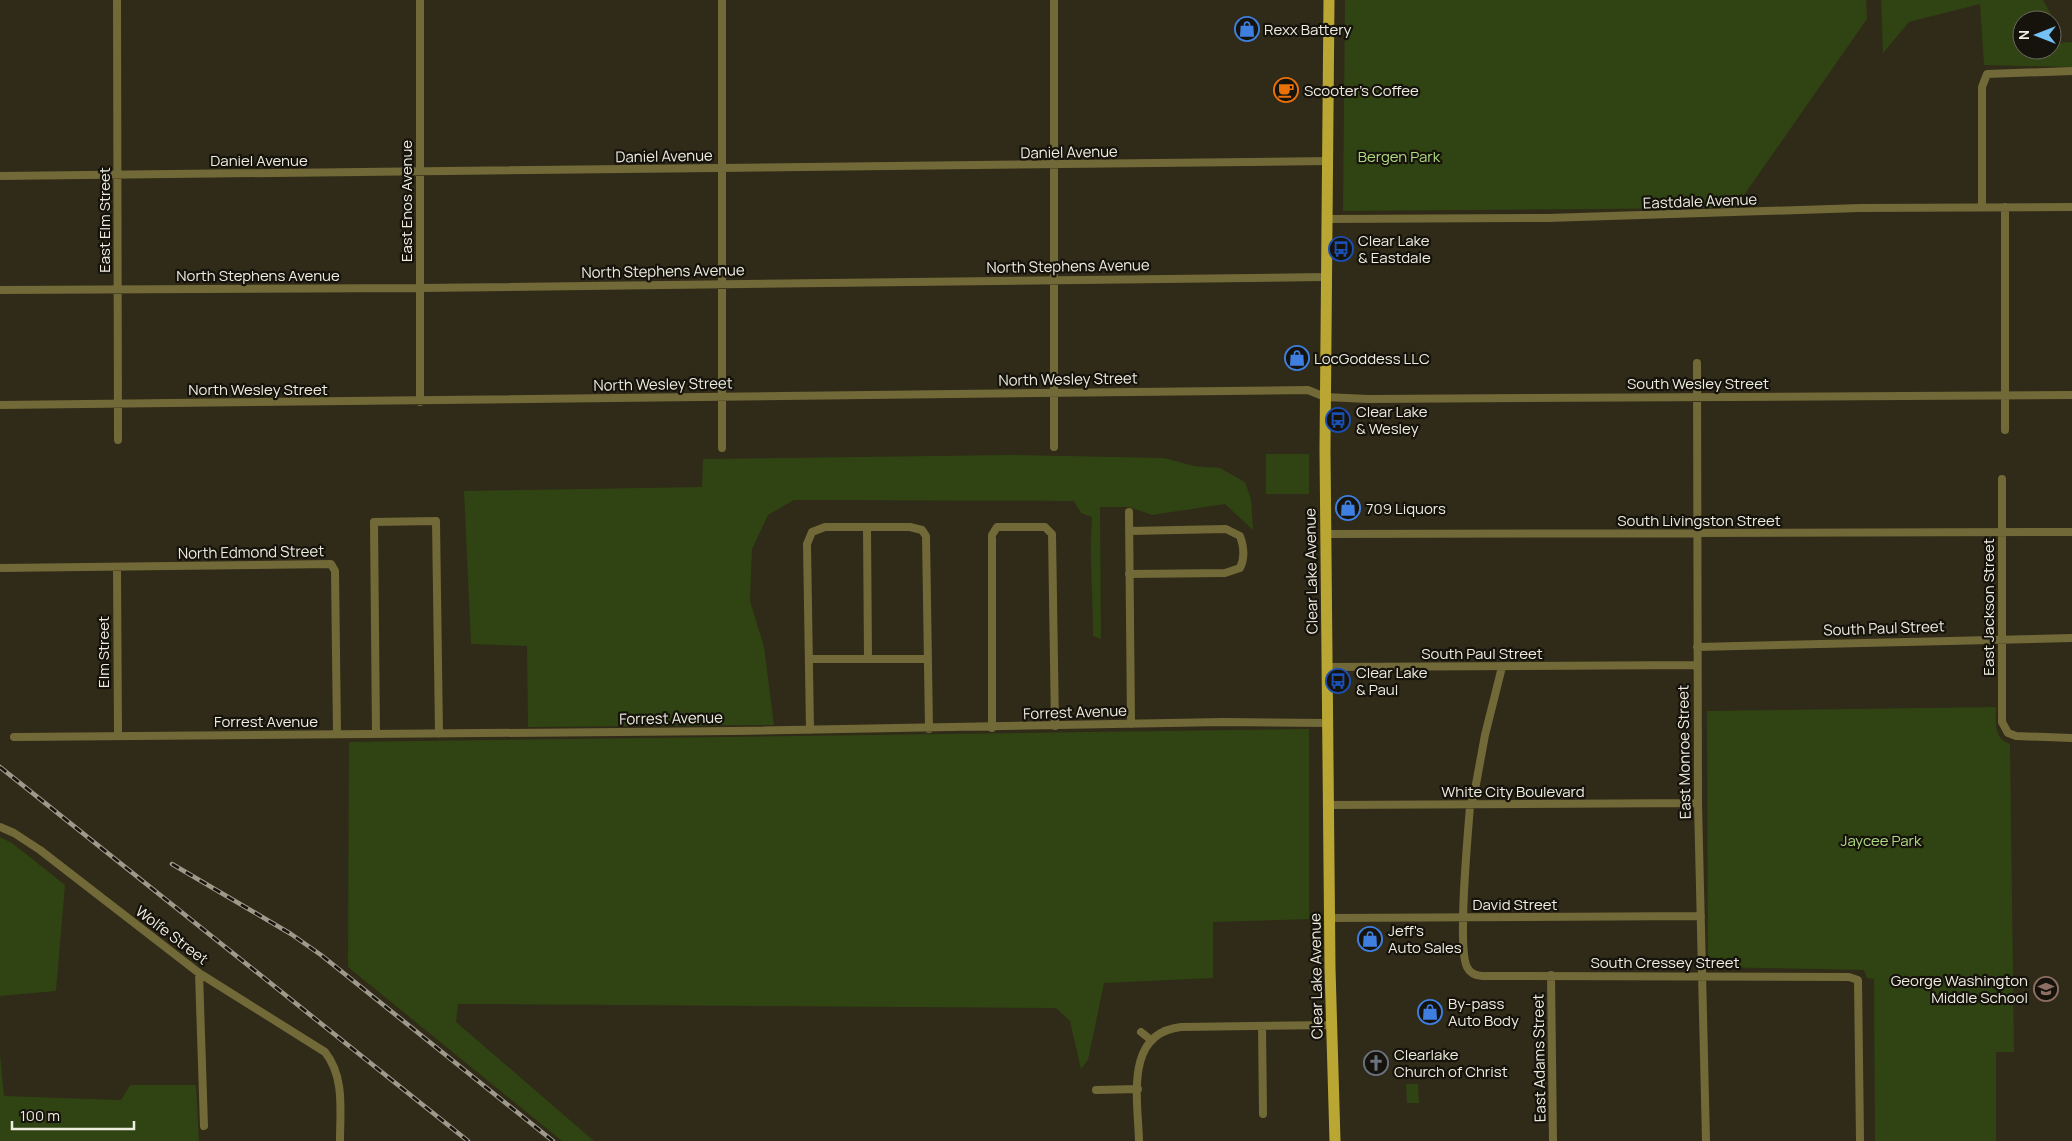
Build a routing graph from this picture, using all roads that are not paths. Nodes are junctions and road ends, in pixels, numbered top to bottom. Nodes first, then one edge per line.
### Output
1 (118, 0) edge
2 (420, 0) edge
3 (722, 0) edge
4 (1054, 0) edge
5 (1329, 0) edge
6 (2072, 71) edge
7 (1328, 161) junction
8 (1053, 166) junction
9 (722, 170) junction
10 (419, 173) junction
11 (0, 176) edge
12 (118, 176) junction
13 (1982, 207) junction
14 (2005, 207) junction
15 (2072, 207) edge
16 (1328, 219) junction
17 (1326, 277) junction
18 (1053, 280) junction
19 (722, 284) junction
20 (420, 288) junction
21 (0, 290) edge
22 (118, 290) junction
23 (1697, 363) dead end
24 (1053, 393) junction
25 (2004, 395) junction
26 (2072, 395) edge
27 (722, 397) junction
28 (1325, 397) junction
29 (1697, 397) junction
30 (420, 402) junction
31 (117, 404) junction
32 (0, 405) edge
33 (2005, 430) dead end
34 (118, 440) dead end
35 (1054, 447) dead end
36 (722, 448) dead end
37 (2002, 479) dead end
38 (1129, 512) dead end
39 (867, 528) junction
40 (1129, 531) junction
41 (2001, 532) junction
42 (2072, 532) edge
43 (1326, 534) junction
44 (1697, 534) junction
45 (0, 568) edge
46 (117, 568) junction
47 (1130, 574) junction
48 (2072, 638) edge
49 (2002, 639) junction
50 (1697, 647) junction
51 (868, 659) junction
52 (928, 659) junction
53 (809, 660) junction
54 (1697, 666) junction
55 (1327, 667) junction
56 (1502, 667) junction
57 (1328, 723) junction
58 (1131, 724) junction
59 (1055, 726) junction
60 (992, 728) junction
61 (929, 729) junction
62 (810, 730) junction
63 (337, 734) junction
64 (376, 734) junction
65 (439, 734) junction
66 (118, 736) junction
67 (14, 738) dead end
68 (2072, 738) edge
69 (1698, 804) junction
70 (1328, 805) junction
71 (1470, 806) junction
72 (0, 827) edge
73 (1700, 916) junction
74 (1330, 918) junction
75 (1463, 918) junction
76 (199, 973) junction
77 (1551, 975) junction
78 (1702, 976) junction
79 (1332, 1025) junction
80 (1262, 1026) junction
81 (1141, 1032) dead end
82 (1151, 1040) junction
83 (1138, 1089) junction
84 (1096, 1090) dead end
85 (1263, 1114) dead end
86 (204, 1126) dead end
87 (340, 1141) edge
88 (1139, 1141) edge
89 (1336, 1141) edge
90 (1553, 1141) edge
91 (1706, 1141) edge
92 (1860, 1141) edge

1 - 12 street, East Elm Street
2 - 10 street, East Enos Avenue
3 - 9 street
4 - 8 street
5 - 7 main road, Clear Lake Avenue
6 - 13 street
7 - 8 street, Daniel Avenue
7 - 16 main road, Clear Lake Avenue
8 - 9 street, Daniel Avenue
8 - 18 street
9 - 10 street, Daniel Avenue
9 - 19 street
10 - 12 street, Daniel Avenue
10 - 20 street, East Enos Avenue
11 - 12 street, Daniel Avenue
12 - 22 street, East Elm Street
13 - 14 street, Eastdale Avenue
13 - 16 street, Eastdale Avenue
14 - 15 street, Eastdale Avenue
14 - 25 street
16 - 17 main road, Clear Lake Avenue
17 - 18 street, North Stephens Avenue
17 - 28 main road, Clear Lake Avenue
18 - 19 street, North Stephens Avenue
18 - 24 street
19 - 20 street, North Stephens Avenue
19 - 27 street
20 - 22 street, North Stephens Avenue
20 - 30 street, East Enos Avenue
21 - 22 street, North Stephens Avenue
22 - 31 street, East Elm Street
23 - 29 street, East Monroe Street
24 - 27 street, North Wesley Street
24 - 28 street, North Wesley Street
24 - 35 street
25 - 26 street, South Wesley Street
25 - 29 street, South Wesley Street
25 - 33 street
27 - 30 street, North Wesley Street
27 - 36 street
28 - 29 street, South Wesley Street
28 - 43 main road, Clear Lake Avenue
29 - 44 street, East Monroe Street
30 - 31 street, North Wesley Street
31 - 32 street, North Wesley Street
31 - 34 street, East Elm Street
37 - 41 street, East Jackson Street
38 - 40 street
39 - 51 street
39 - 52 street
39 - 53 street
40 - 47 street
40 - 47 street
41 - 42 street, South Livingston Street
41 - 44 street, South Livingston Street
41 - 49 street, East Jackson Street
43 - 44 street, South Livingston Street
43 - 55 main road, Clear Lake Avenue
44 - 50 street, East Monroe Street
45 - 46 street, North Edmond Street
46 - 63 street, North Edmond Street
46 - 66 street, Elm Street
47 - 58 street
48 - 49 street, South Paul Street
49 - 50 street, South Paul Street
49 - 68 street, East Jackson Street
50 - 54 street, East Monroe Street
51 - 52 street
51 - 53 street
52 - 61 street
53 - 62 street
54 - 56 street, South Paul Street
54 - 69 street, East Monroe Street
55 - 56 street, South Paul Street
55 - 57 main road, Clear Lake Avenue
56 - 71 street
57 - 58 street, Forrest Avenue
57 - 70 main road, Clear Lake Avenue
58 - 59 street, Forrest Avenue
59 - 60 street, Forrest Avenue
59 - 60 street
60 - 61 street, Forrest Avenue
61 - 62 street, Forrest Avenue
62 - 65 street, Forrest Avenue
63 - 64 street, Forrest Avenue
63 - 66 street, Forrest Avenue
64 - 65 street, Forrest Avenue
64 - 65 street
66 - 67 street, Forrest Avenue
69 - 71 street, White City Boulevard
69 - 73 street, East Monroe Street
70 - 71 street, White City Boulevard
70 - 74 main road, Clear Lake Avenue
71 - 75 street
72 - 76 street, Wolfe Street
73 - 75 street, David Street
73 - 78 street, East Monroe Street
74 - 75 street, David Street
74 - 79 main road, Clear Lake Avenue
75 - 77 street, South Cressey Street
76 - 86 street
76 - 87 street, Wolfe Street
77 - 78 street, South Cressey Street
77 - 90 street, East Adams Street
78 - 91 street, East Monroe Street
78 - 92 street, South Cressey Street
79 - 80 street
79 - 89 main road, Clear Lake Avenue
80 - 82 street
80 - 85 street
81 - 82 street
82 - 83 street
83 - 84 street
83 - 88 street

